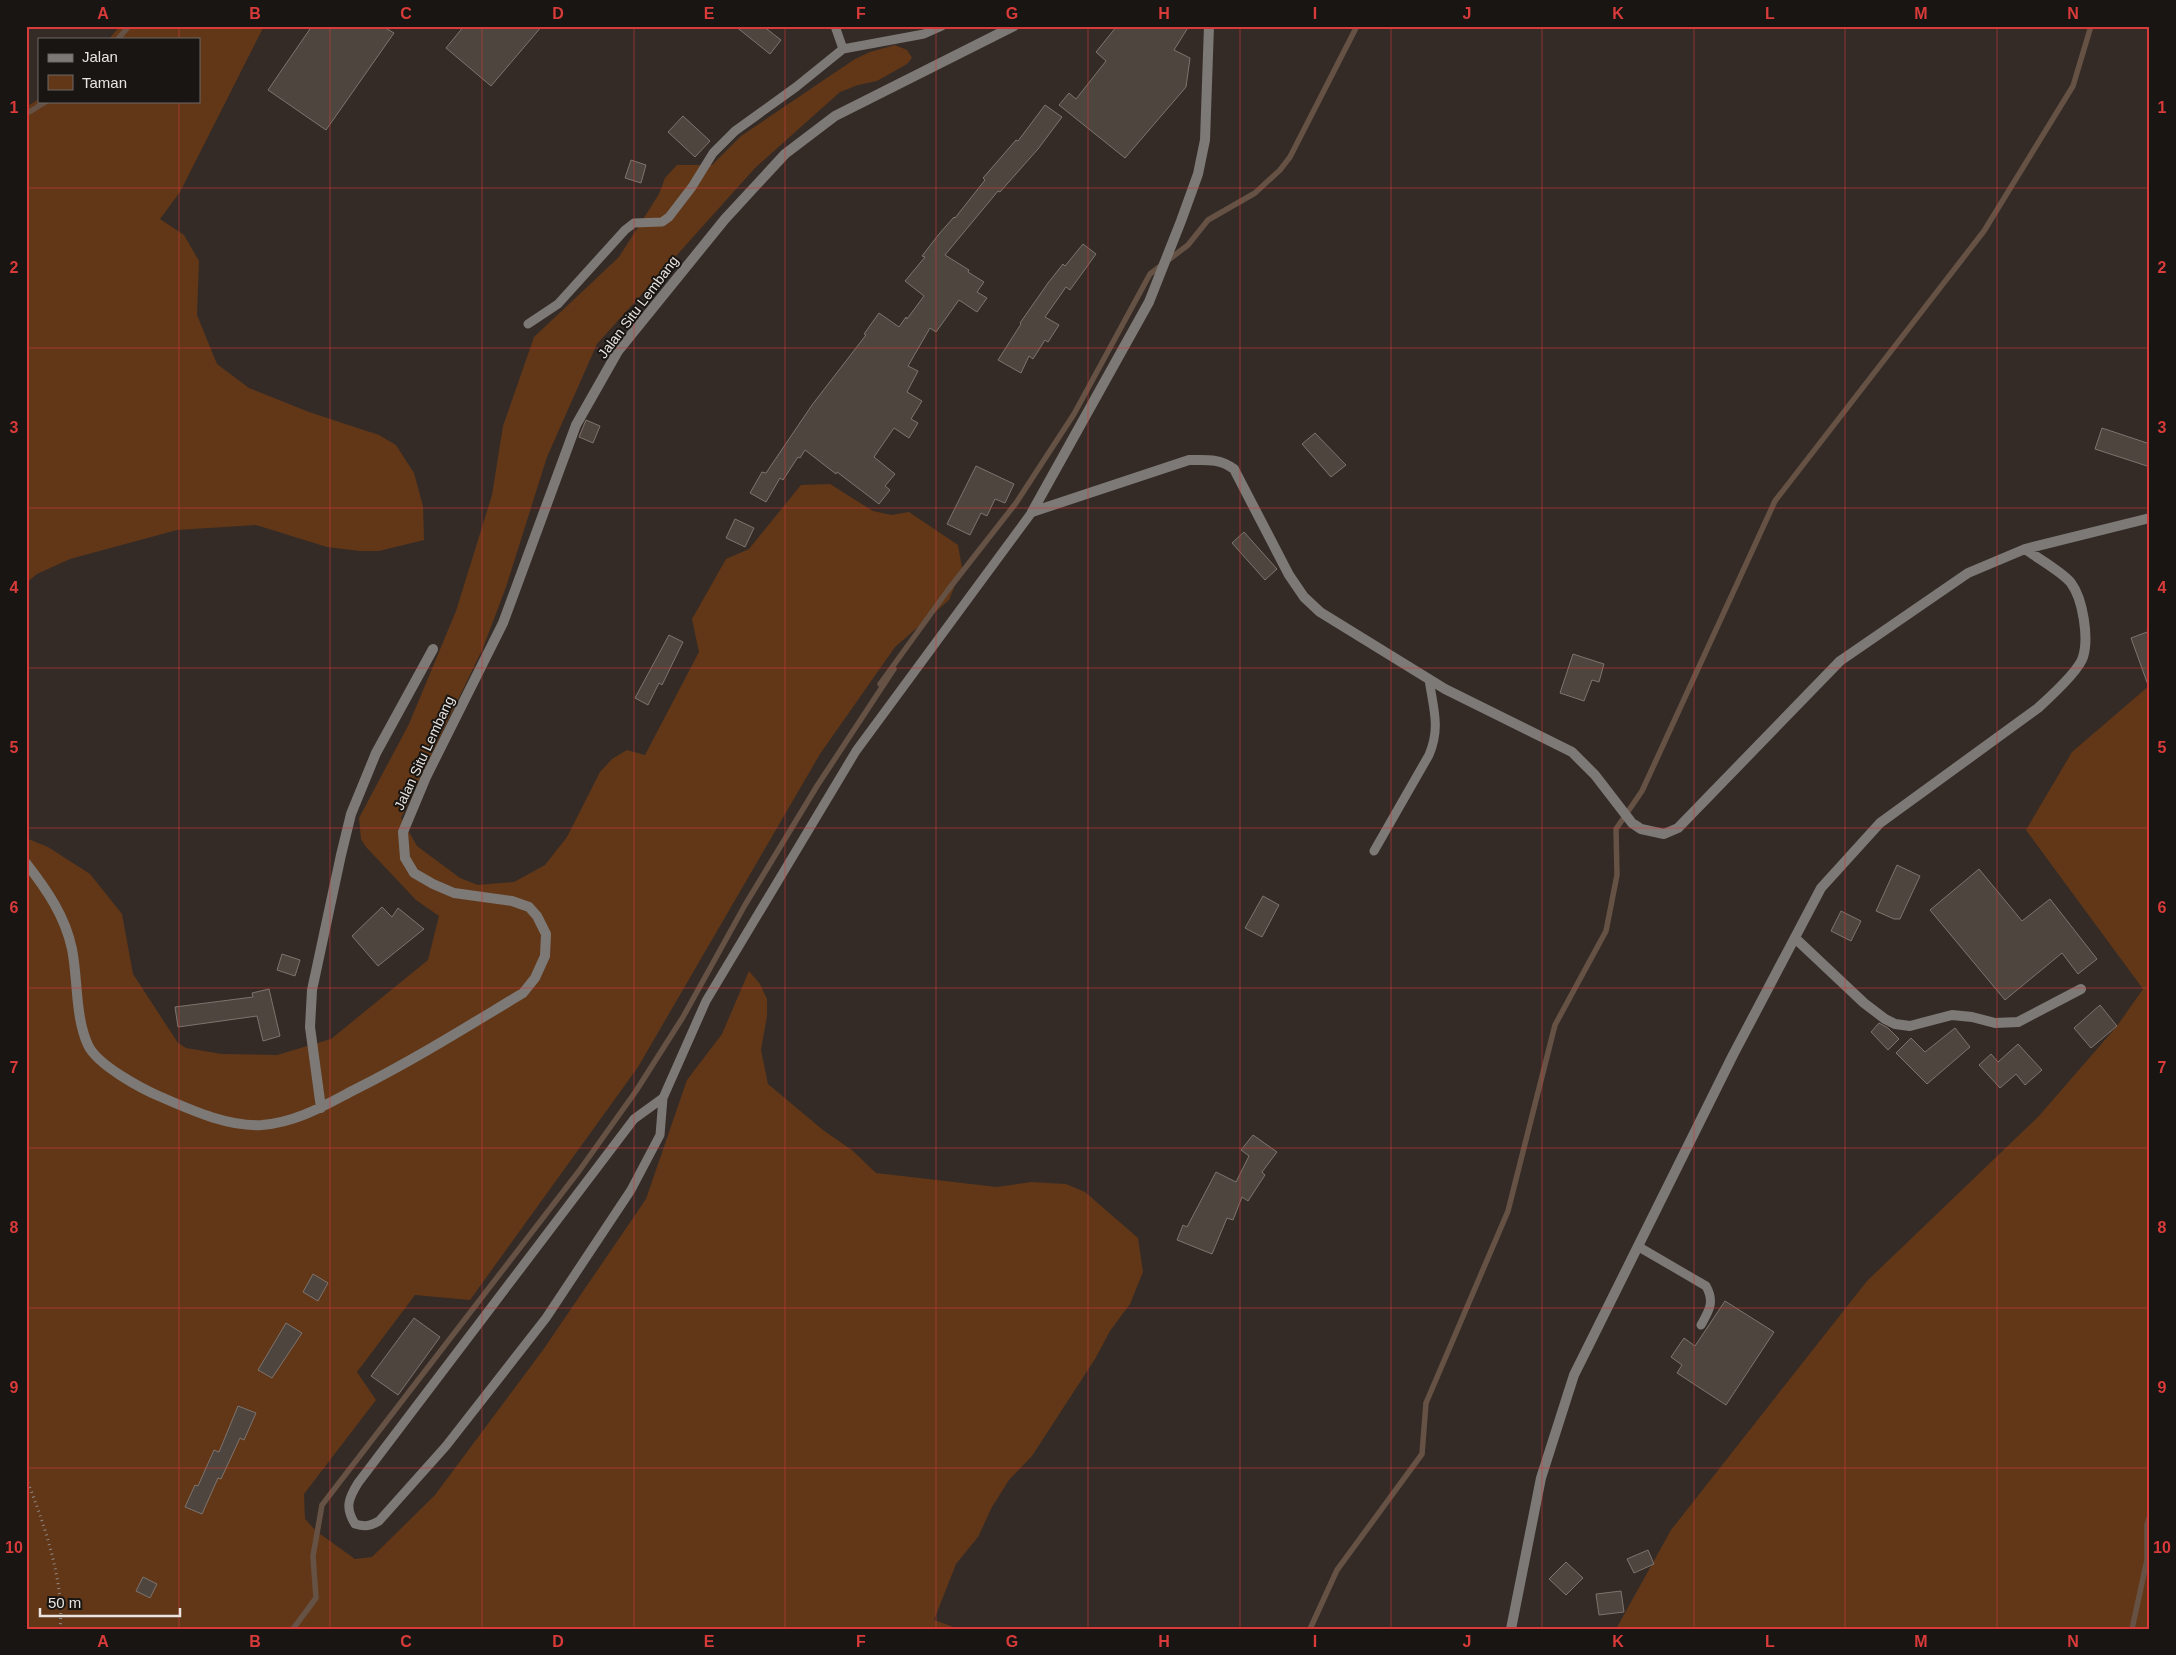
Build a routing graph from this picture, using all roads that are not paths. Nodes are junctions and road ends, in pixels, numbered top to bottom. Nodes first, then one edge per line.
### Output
1 (835, 26) edge
2 (942, 26) edge
3 (1014, 26) edge
4 (1209, 26) edge
5 (843, 49) junction
6 (528, 324) dead end
7 (1032, 512) junction
8 (2150, 518) edge
9 (2025, 549) junction
10 (433, 649) dead end
11 (1429, 679) junction
12 (1374, 852) dead end
13 (26, 863) edge
14 (1794, 938) junction
15 (2082, 989) dead end
16 (663, 1098) junction
17 (321, 1108) junction
18 (1639, 1248) junction
19 (1701, 1325) dead end
20 (1511, 1629) edge

1 - 5 lane
2 - 5 lane
3 - 17 street, Jalan Situ Lembang
4 - 7 street
5 - 6 lane
7 - 11 street
7 - 16 lane
8 - 9 street
9 - 11 street
9 - 14 street
10 - 17 street
11 - 12 lane
13 - 17 street, Jalan Situ Lembang
14 - 15 street
14 - 18 street
16 - 16 lane
18 - 19 lane
18 - 20 street

